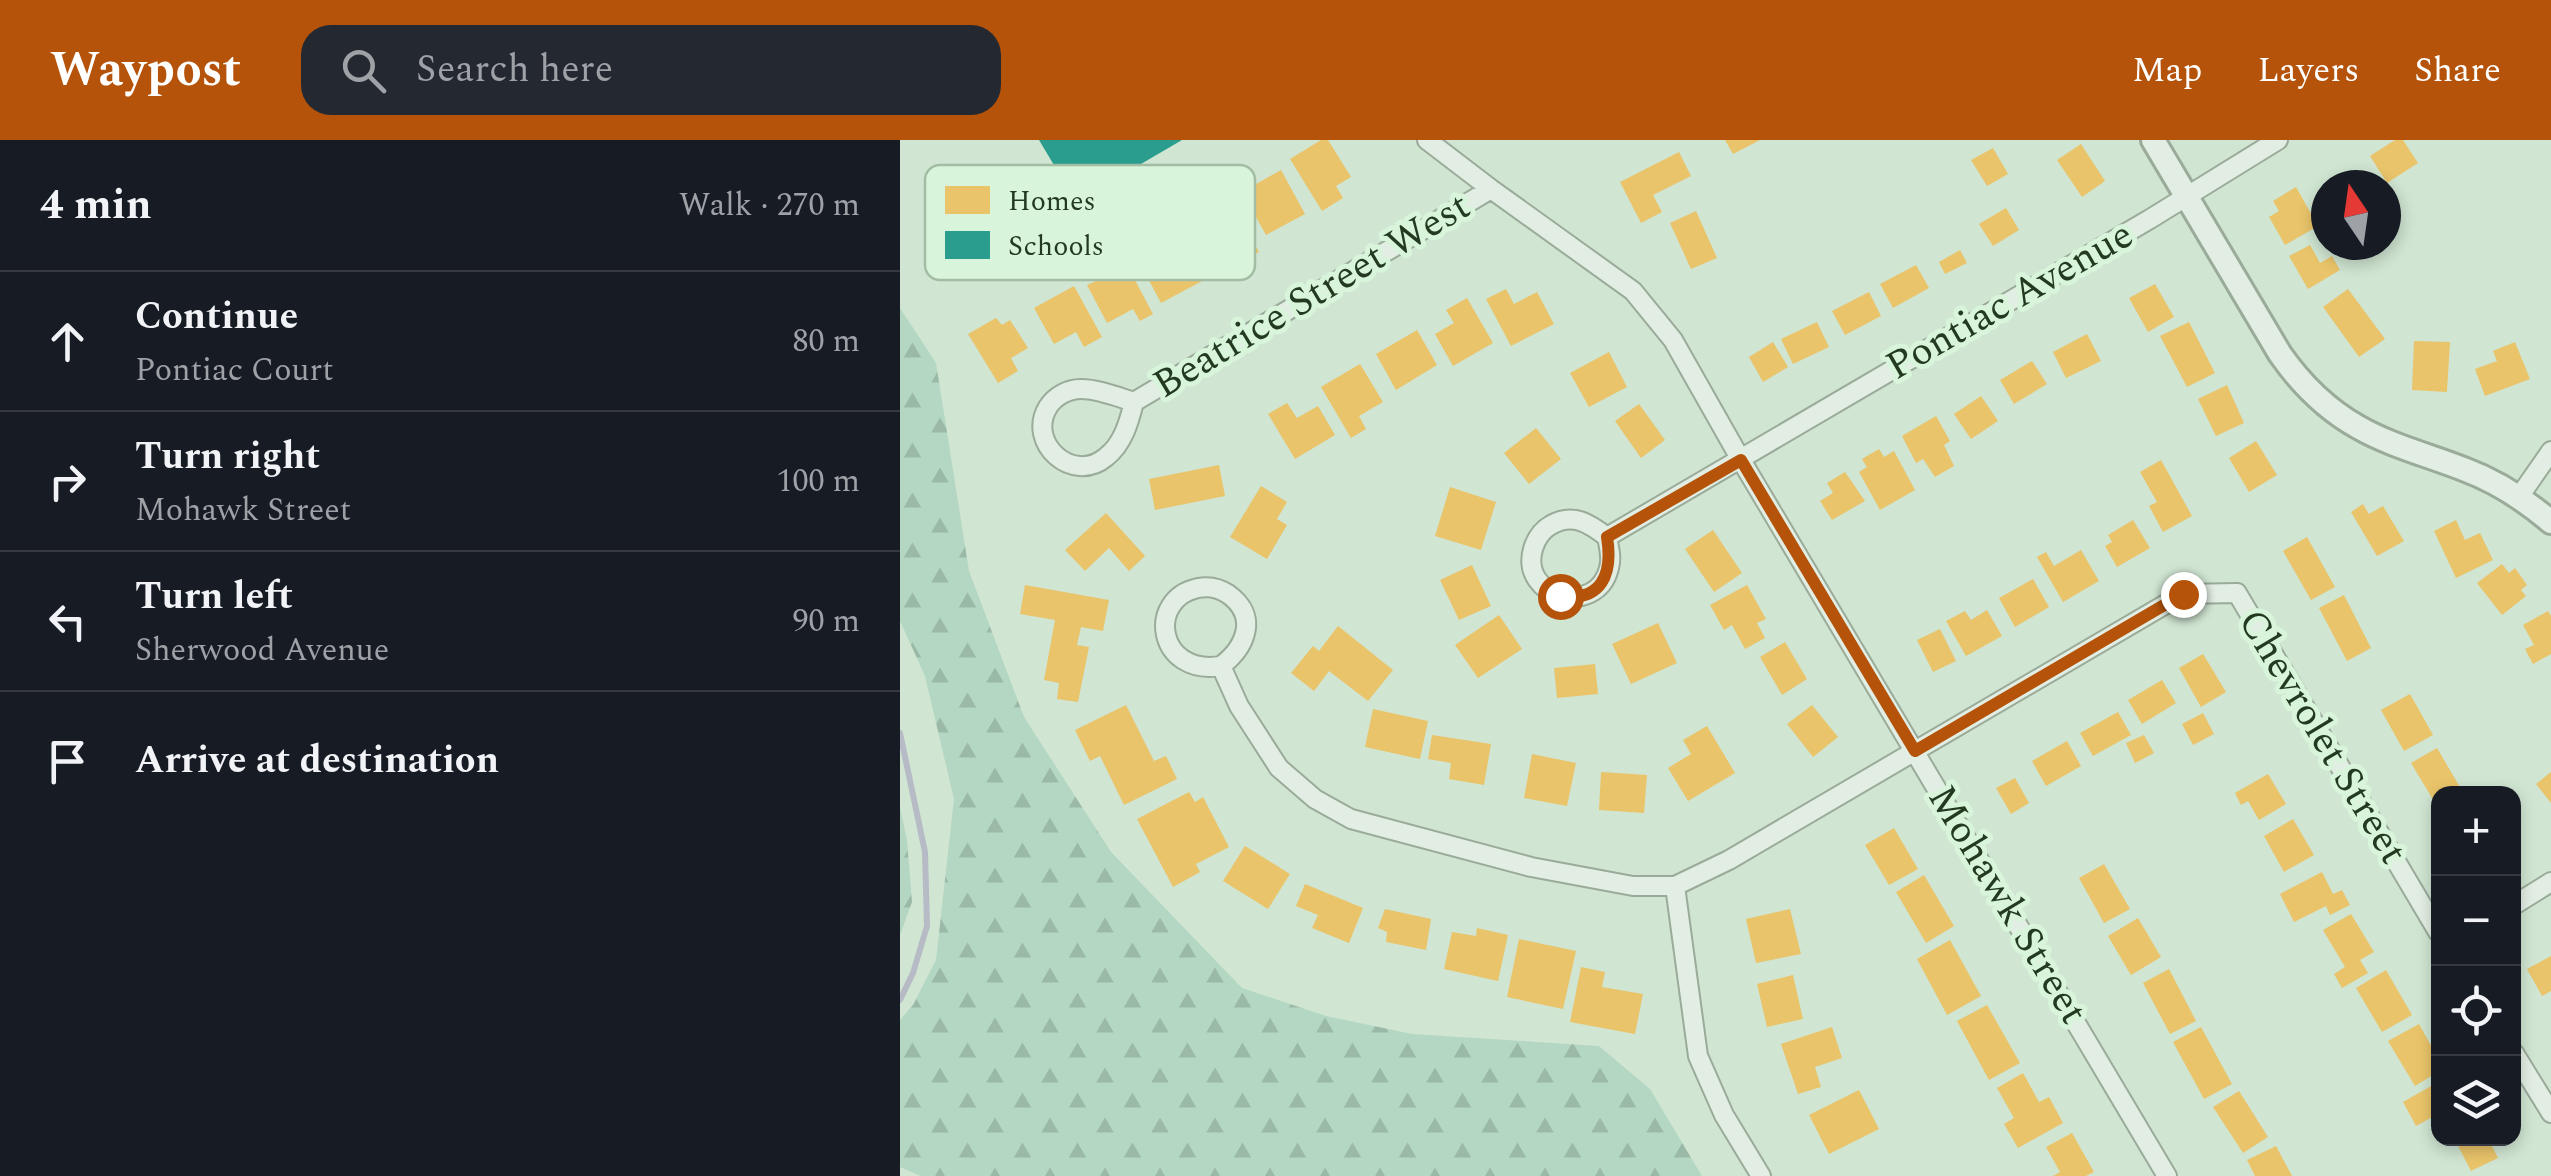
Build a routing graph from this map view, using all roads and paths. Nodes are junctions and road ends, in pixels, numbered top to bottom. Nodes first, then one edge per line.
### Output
1 (1427, 140) edge
2 (2153, 140) edge
3 (2278, 140) edge
4 (1491, 189) junction
5 (2187, 196) junction
6 (1134, 402) junction
7 (2551, 451) edge
8 (1741, 460) junction
9 (2520, 497) junction
10 (2551, 522) edge
11 (1607, 537) junction
12 (1222, 666) junction
13 (1915, 751) junction
14 (2551, 882) edge
15 (1675, 886) junction
16 (2521, 901) edge
17 (2431, 920) edge
18 (2516, 1056) edge
19 (2551, 1113) edge
20 (1761, 1176) edge
21 (2168, 1176) edge

1 - 4 street, Mohawk Street
2 - 5 street
3 - 5 street, Pontiac Avenue
4 - 6 street, Beatrice Street West
4 - 8 street, Mohawk Street
5 - 8 street, Pontiac Avenue
5 - 9 street
6 - 6 street, Beatrice Street West
7 - 9 street
8 - 11 street, Pontiac Avenue
8 - 13 street, Mohawk Street
9 - 10 street
11 - 11 street
12 - 12 street
12 - 15 street
13 - 15 street
13 - 17 street, Chevrolet Street
13 - 21 street, Mohawk Street
14 - 16 street
15 - 20 street
18 - 19 street

